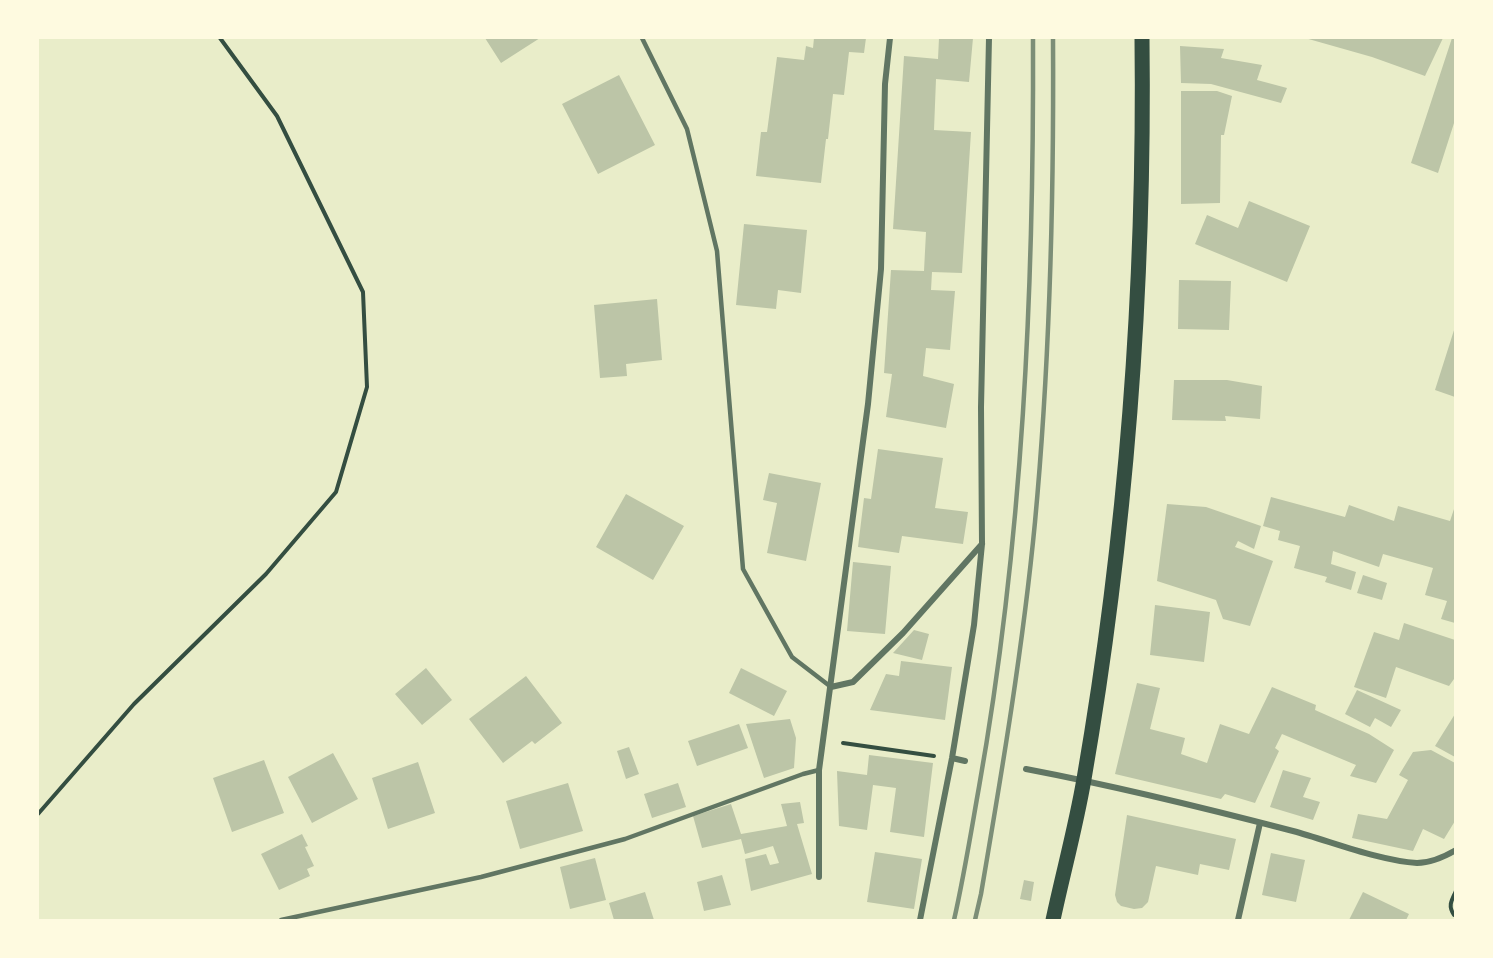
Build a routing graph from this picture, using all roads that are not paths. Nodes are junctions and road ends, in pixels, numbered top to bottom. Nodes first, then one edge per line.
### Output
1 (642, 38) edge
2 (890, 38) edge
3 (989, 38) edge
4 (1142, 38) edge
5 (982, 544) junction
6 (831, 687) junction
7 (952, 758) junction
8 (965, 761) dead end
9 (1026, 769) dead end
10 (819, 770) junction
11 (1084, 780) junction
12 (1260, 823) junction
13 (1455, 850) edge
14 (819, 877) dead end
15 (281, 921) edge
16 (921, 921) edge
17 (1053, 921) edge
18 (1238, 921) edge

1 - 6 lane
2 - 6 street
3 - 5 street
4 - 11 main road
5 - 6 street
5 - 7 street
6 - 10 street
7 - 8 street
7 - 16 street
9 - 11 street
10 - 14 street
10 - 15 lane
11 - 12 street
11 - 17 main road
12 - 13 street
12 - 18 street

